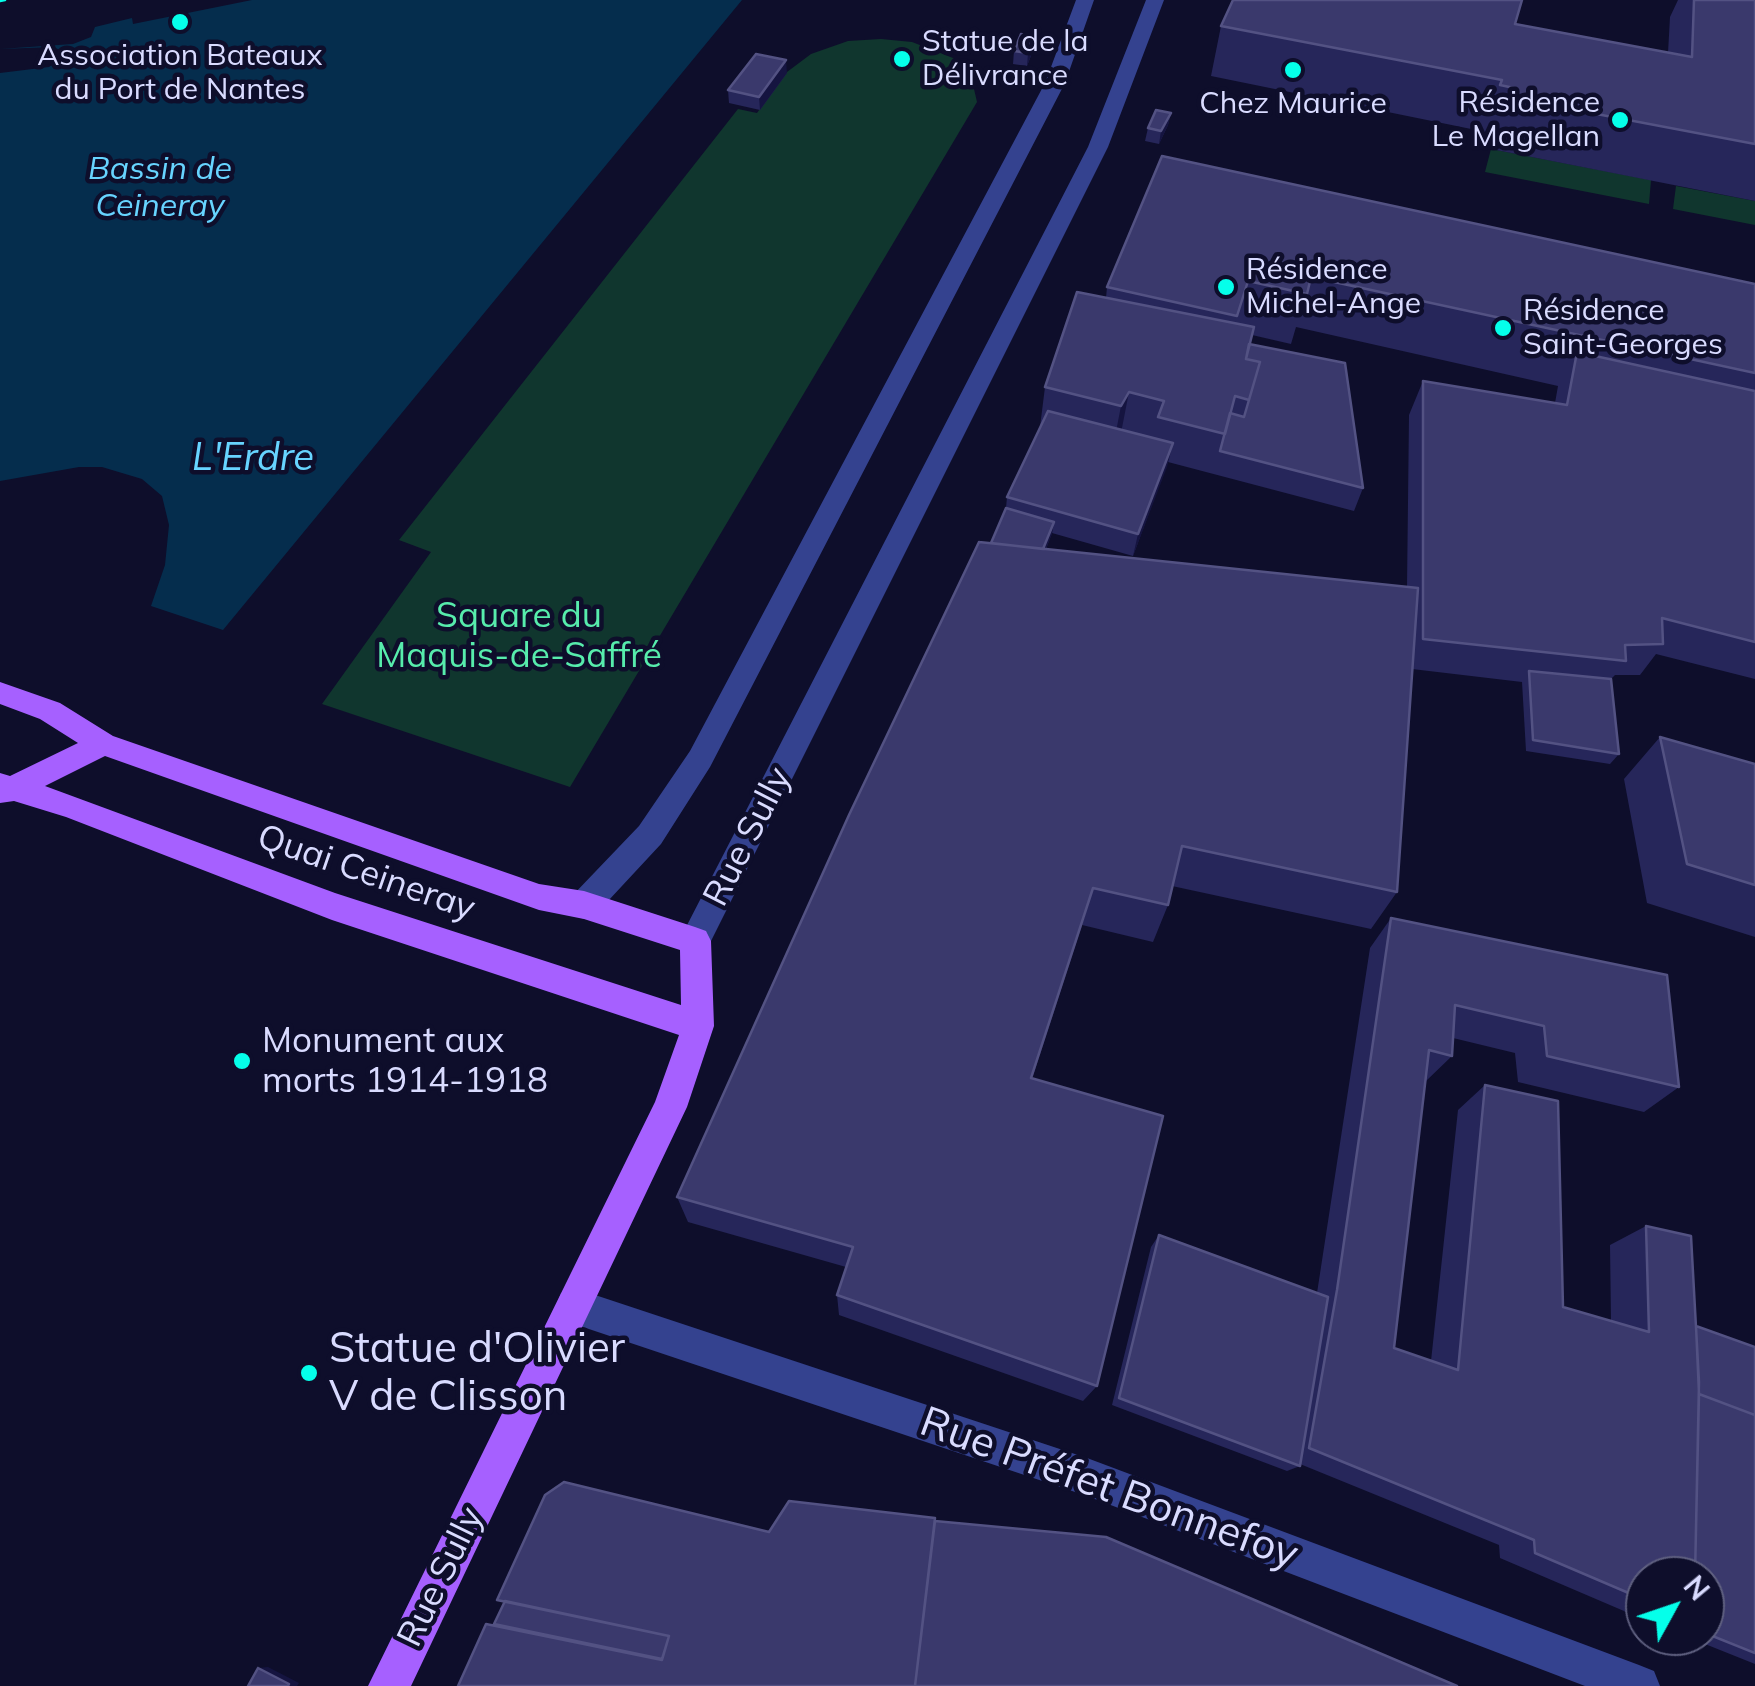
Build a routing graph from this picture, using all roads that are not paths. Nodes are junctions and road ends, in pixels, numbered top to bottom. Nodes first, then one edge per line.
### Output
1 (1085, 0) edge
2 (1155, 0) edge
3 (0, 693) edge
4 (103, 744) junction
5 (3, 790) edge
6 (584, 906) junction
7 (695, 941) junction
8 (698, 1026) junction
9 (574, 1306) junction
10 (389, 1686) edge
11 (1639, 1686) edge

1 - 6 street
2 - 7 street, Rue Sully
3 - 4 main road, Quai Ceineray
4 - 5 main road, Quai Ceineray
4 - 6 main road, Quai Ceineray
5 - 8 main road, Quai Ceineray
6 - 7 main road, Quai Ceineray
7 - 8 main road, Rue Sully
8 - 9 main road, Rue Sully
9 - 10 main road, Rue Sully
9 - 11 street, Rue Préfet Bonnefoy

